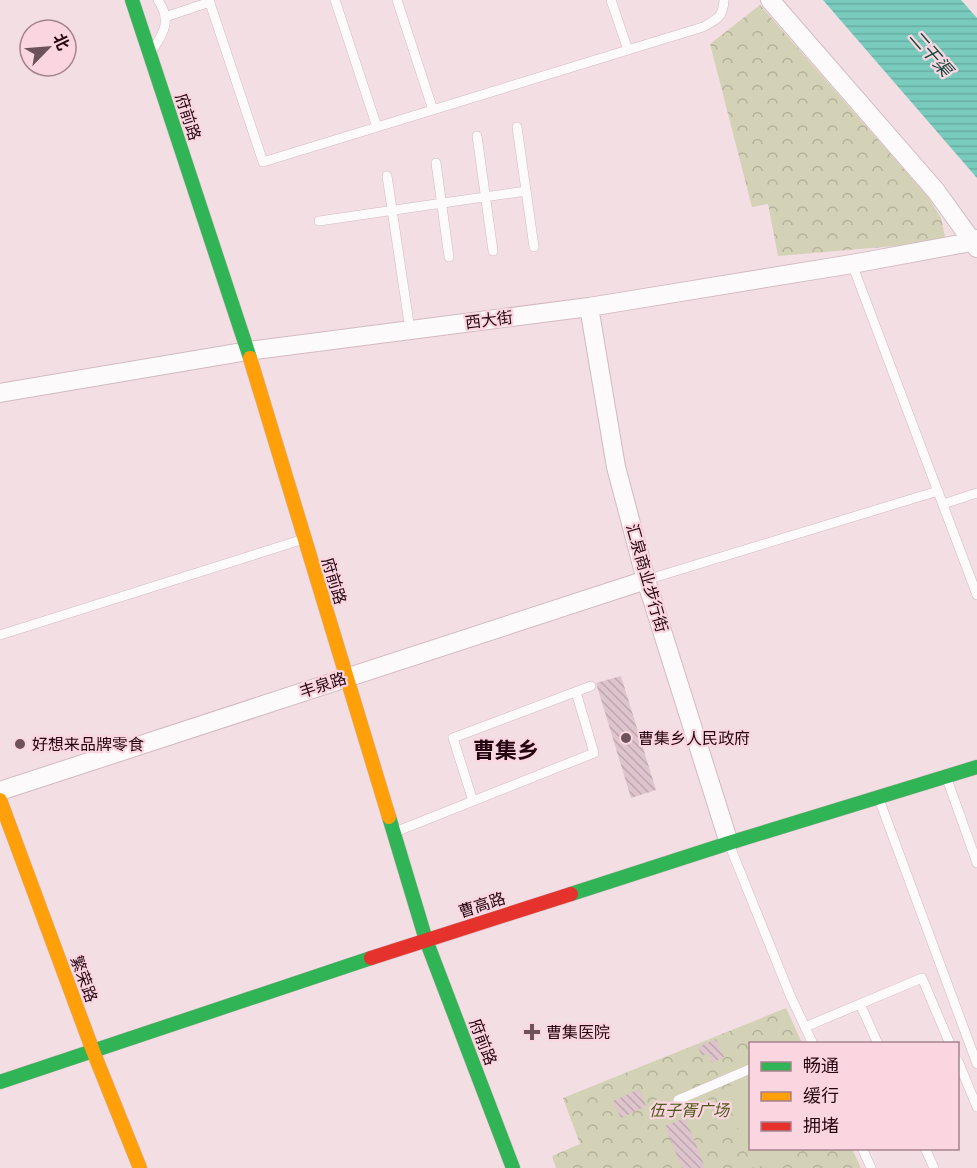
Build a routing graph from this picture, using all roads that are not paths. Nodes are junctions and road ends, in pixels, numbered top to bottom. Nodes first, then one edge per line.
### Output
1 (132, 0) edge
2 (158, 0) edge
3 (335, 0) edge
4 (397, 0) edge
5 (611, 0) edge
6 (724, 0) edge
7 (770, 0) edge
8 (210, 1) edge
9 (165, 17) junction
10 (628, 50) junction
11 (150, 55) junction
12 (433, 110) junction
13 (377, 127) junction
14 (517, 127) dead end
15 (477, 136) dead end
16 (436, 163) dead end
17 (387, 176) dead end
18 (526, 191) junction
19 (486, 196) junction
20 (442, 203) junction
21 (392, 210) junction
22 (319, 221) dead end
23 (975, 243) edge
24 (534, 247) dead end
25 (494, 251) dead end
26 (449, 257) dead end
27 (852, 264) junction
28 (589, 307) junction
29 (410, 330) junction
30 (248, 351) junction
31 (0, 393) edge
32 (938, 491) junction
33 (977, 493) edge
34 (943, 504) junction
35 (304, 538) junction
36 (646, 580) junction
37 (977, 595) edge
38 (0, 635) edge
39 (346, 678) junction
40 (591, 686) dead end
41 (576, 692) junction
42 (977, 767) edge
43 (946, 777) junction
44 (0, 791) edge
45 (879, 797) junction
46 (0, 800) edge
47 (473, 801) junction
48 (393, 833) junction
49 (729, 843) junction
50 (977, 863) edge
51 (426, 940) junction
52 (860, 1004) junction
53 (805, 1027) junction
54 (811, 1042) edge
55 (877, 1042) edge
56 (949, 1042) edge
57 (93, 1051) junction
58 (977, 1064) edge
59 (959, 1065) edge
60 (749, 1069) edge
61 (0, 1082) edge
62 (968, 1085) junction
63 (959, 1089) edge
64 (678, 1100) dead end
65 (977, 1107) edge
66 (863, 1150) edge
67 (926, 1150) edge
68 (140, 1168) edge
69 (513, 1168) edge
70 (872, 1168) edge
71 (934, 1168) edge

1 - 11 street, 府前路
2 - 9 lane
3 - 13 lane
4 - 12 lane
5 - 10 lane
6 - 10 lane
7 - 23 street
8 - 9 lane
8 - 13 lane
9 - 11 lane
10 - 12 lane
11 - 30 street, 府前路
12 - 13 lane
14 - 18 lane
15 - 19 lane
16 - 20 lane
17 - 21 lane
18 - 19 lane
18 - 24 lane
19 - 20 lane
19 - 25 lane
20 - 21 lane
20 - 26 lane
21 - 22 lane
21 - 29 lane
23 - 27 street, 西大街
27 - 28 street, 西大街
27 - 32 lane
28 - 29 street, 西大街
28 - 36 street, 汇泉商业步行街
29 - 30 street, 西大街
30 - 31 street, 西大街
30 - 35 street, 府前路
32 - 34 lane
32 - 36 lane
33 - 34 lane
34 - 37 lane
35 - 38 lane
35 - 39 street, 府前路
36 - 39 street, 丰泉路
36 - 49 street, 汇泉商业步行街
39 - 44 street, 丰泉路
39 - 48 street, 府前路
40 - 41 lane
41 - 47 lane
41 - 47 lane
42 - 43 street, 曹高路
43 - 45 street, 曹高路
43 - 50 lane
45 - 49 street, 曹高路
45 - 58 lane
46 - 57 street, 繁荣路
47 - 48 lane
48 - 51 street, 府前路
49 - 51 street, 曹高路
49 - 53 lane
51 - 57 street, 曹高路
51 - 69 street, 府前路
52 - 53 lane
52 - 55 lane
52 - 56 lane
53 - 54 lane
57 - 61 street, 曹高路
57 - 68 street, 繁荣路
59 - 62 lane
60 - 64 lane
62 - 63 lane
62 - 65 lane
66 - 70 lane
67 - 71 lane

